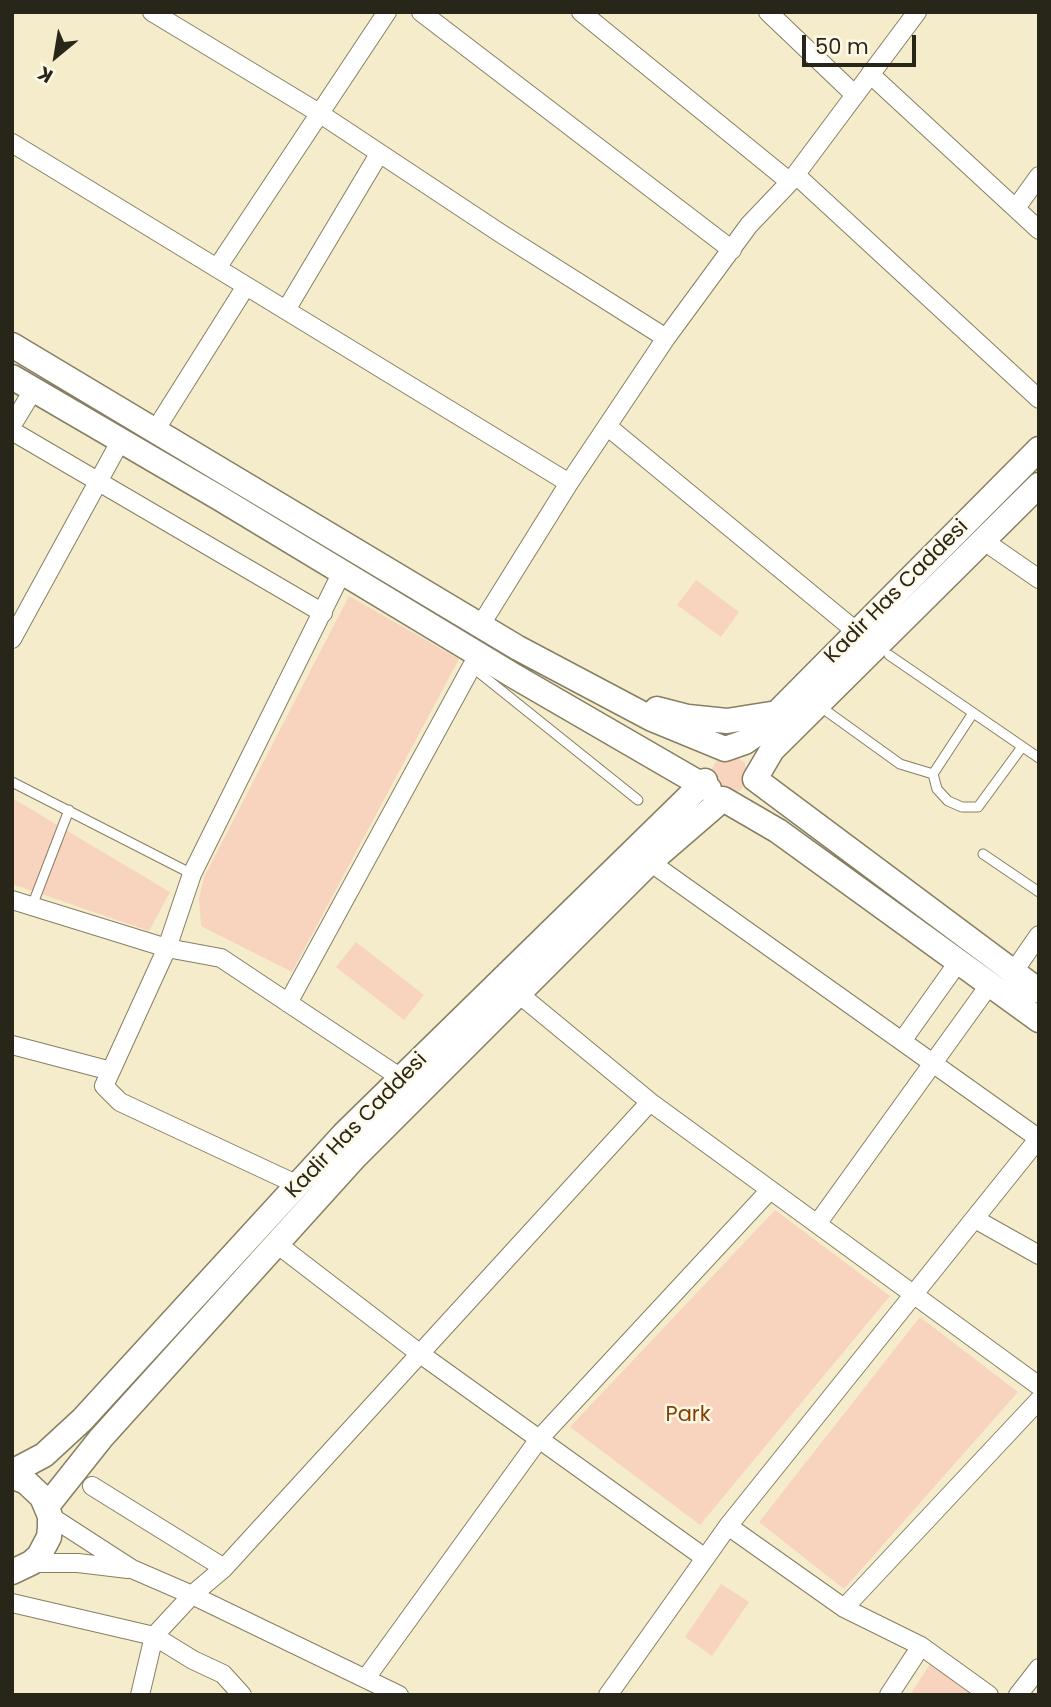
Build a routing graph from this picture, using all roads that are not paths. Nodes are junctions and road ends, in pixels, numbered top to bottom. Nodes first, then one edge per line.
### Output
1 (152, 12) edge
2 (387, 12) edge
3 (421, 12) edge
4 (581, 12) edge
5 (768, 12) edge
6 (906, 17) edge
7 (870, 74) junction
8 (855, 95) junction
9 (319, 113) junction
10 (12, 143) edge
11 (379, 153) junction
12 (1039, 176) edge
13 (793, 179) junction
14 (1016, 208) junction
15 (1039, 230) edge
16 (732, 250) junction
17 (217, 268) junction
18 (246, 286) junction
19 (286, 310) junction
20 (666, 338) junction
21 (12, 345) edge
22 (12, 377) edge
23 (34, 389) junction
24 (1039, 398) edge
25 (12, 425) edge
26 (607, 426) junction
27 (156, 429) junction
28 (12, 431) edge
29 (121, 440) junction
30 (1039, 449) edge
31 (100, 482) junction
32 (569, 483) junction
33 (1039, 485) edge
34 (984, 541) junction
35 (342, 572) junction
36 (1039, 579) edge
37 (323, 612) junction
38 (480, 626) junction
39 (858, 632) junction
40 (12, 639) edge
41 (890, 655) dead end
42 (475, 661) junction
43 (599, 691) junction
44 (818, 705) junction
45 (777, 713) junction
46 (973, 713) junction
47 (763, 743) junction
48 (1022, 747) junction
49 (725, 749) junction
50 (1039, 758) edge
51 (933, 774) junction
52 (755, 779) junction
53 (12, 782) edge
54 (709, 789) junction
55 (638, 800) dead end
56 (69, 810) junction
57 (983, 854) dead end
58 (650, 862) junction
59 (192, 874) junction
60 (1039, 892) edge
61 (12, 900) edge
62 (32, 906) junction
63 (1039, 935) edge
64 (167, 948) junction
65 (959, 961) junction
66 (1014, 971) junction
67 (990, 984) junction
68 (1039, 991) edge
69 (519, 994) junction
70 (288, 1003) junction
71 (1039, 1020) edge
72 (902, 1041) junction
73 (12, 1045) edge
74 (933, 1064) junction
75 (111, 1070) junction
76 (401, 1078) junction
77 (650, 1102) junction
78 (1039, 1138) edge
79 (298, 1185) junction
80 (770, 1190) junction
81 (975, 1219) junction
82 (817, 1224) junction
83 (277, 1244) junction
84 (1039, 1255) edge
85 (912, 1294) junction
86 (419, 1353) junction
87 (1039, 1386) edge
88 (1039, 1400) edge
89 (539, 1439) junction
90 (12, 1474) edge
91 (92, 1486) dead end
92 (48, 1511) junction
93 (728, 1526) junction
94 (705, 1558) junction
95 (224, 1568) junction
96 (132, 1569) junction
97 (19, 1572) edge
98 (192, 1595) junction
99 (12, 1603) edge
100 (844, 1608) junction
101 (154, 1636) junction
102 (921, 1646) junction
103 (1039, 1668) edge
104 (366, 1678) junction
105 (140, 1695) edge
106 (242, 1695) edge
107 (399, 1695) edge
108 (608, 1695) edge
109 (889, 1695) edge
110 (989, 1695) edge
111 (1018, 1695) edge

1 - 9 street
2 - 9 street
3 - 16 street
4 - 13 street
5 - 8 street
6 - 7 street
7 - 8 street
7 - 14 street
8 - 13 street
9 - 11 street
9 - 17 street
10 - 17 street
11 - 19 street
11 - 20 street
12 - 14 street
13 - 16 street
13 - 24 street
14 - 15 street
16 - 20 street
17 - 18 street
18 - 19 street
18 - 27 street
19 - 32 street
20 - 26 street
21 - 27 street
22 - 23 street
23 - 25 street
23 - 29 street
26 - 32 street
26 - 39 street
27 - 38 street
28 - 31 street
29 - 31 street
29 - 35 street
30 - 39 street, Kadir Has Caddesi
31 - 37 street
31 - 40 street
32 - 38 street
33 - 34 street, Kadir Has Caddesi
34 - 36 street
34 - 44 street, Kadir Has Caddesi
35 - 37 street
35 - 42 street
37 - 59 street
38 - 43 street
39 - 45 street, Kadir Has Caddesi
41 - 46 lane
42 - 54 street
42 - 55 lane
42 - 70 street
43 - 45 street
43 - 49 street
44 - 47 street, Kadir Has Caddesi
44 - 51 lane
45 - 47 street, Kadir Has Caddesi
46 - 48 lane
46 - 51 lane
47 - 49 street
47 - 52 street
48 - 50 lane
48 - 51 lane
49 - 52 street
49 - 54 street
52 - 54 street
52 - 66 street
53 - 56 lane
54 - 58 street, Kadir Has Caddesi
54 - 65 street
54 - 76 street, Kadir Has Caddesi
56 - 59 lane
56 - 62 lane
57 - 60 lane
58 - 69 street, Kadir Has Caddesi
58 - 72 street
59 - 64 street
61 - 62 street
62 - 64 street
63 - 66 street
64 - 70 street
64 - 75 street
65 - 67 street
65 - 72 street
66 - 68 street
67 - 71 street
67 - 74 street
69 - 77 street
69 - 83 street, Kadir Has Caddesi
70 - 76 street
72 - 74 street
73 - 75 street
74 - 78 street
74 - 82 street
75 - 79 street
76 - 79 street, Kadir Has Caddesi
77 - 80 street
77 - 86 street
78 - 81 street
79 - 90 street, Kadir Has Caddesi
80 - 82 street
80 - 89 street
81 - 84 street
81 - 85 street
82 - 85 street
83 - 86 street
83 - 92 street, Kadir Has Caddesi
85 - 87 street
85 - 93 street
86 - 89 street
86 - 95 street
88 - 100 street
89 - 94 street
89 - 104 street
90 - 92 street
91 - 95 street
92 - 96 street
92 - 97 street
93 - 94 street
93 - 100 street
94 - 108 street
95 - 98 street
96 - 97 street
96 - 98 street
98 - 101 street
98 - 104 street
99 - 101 street
100 - 102 street
101 - 105 street
101 - 106 street
102 - 109 street
102 - 110 street
103 - 111 street
104 - 107 street

